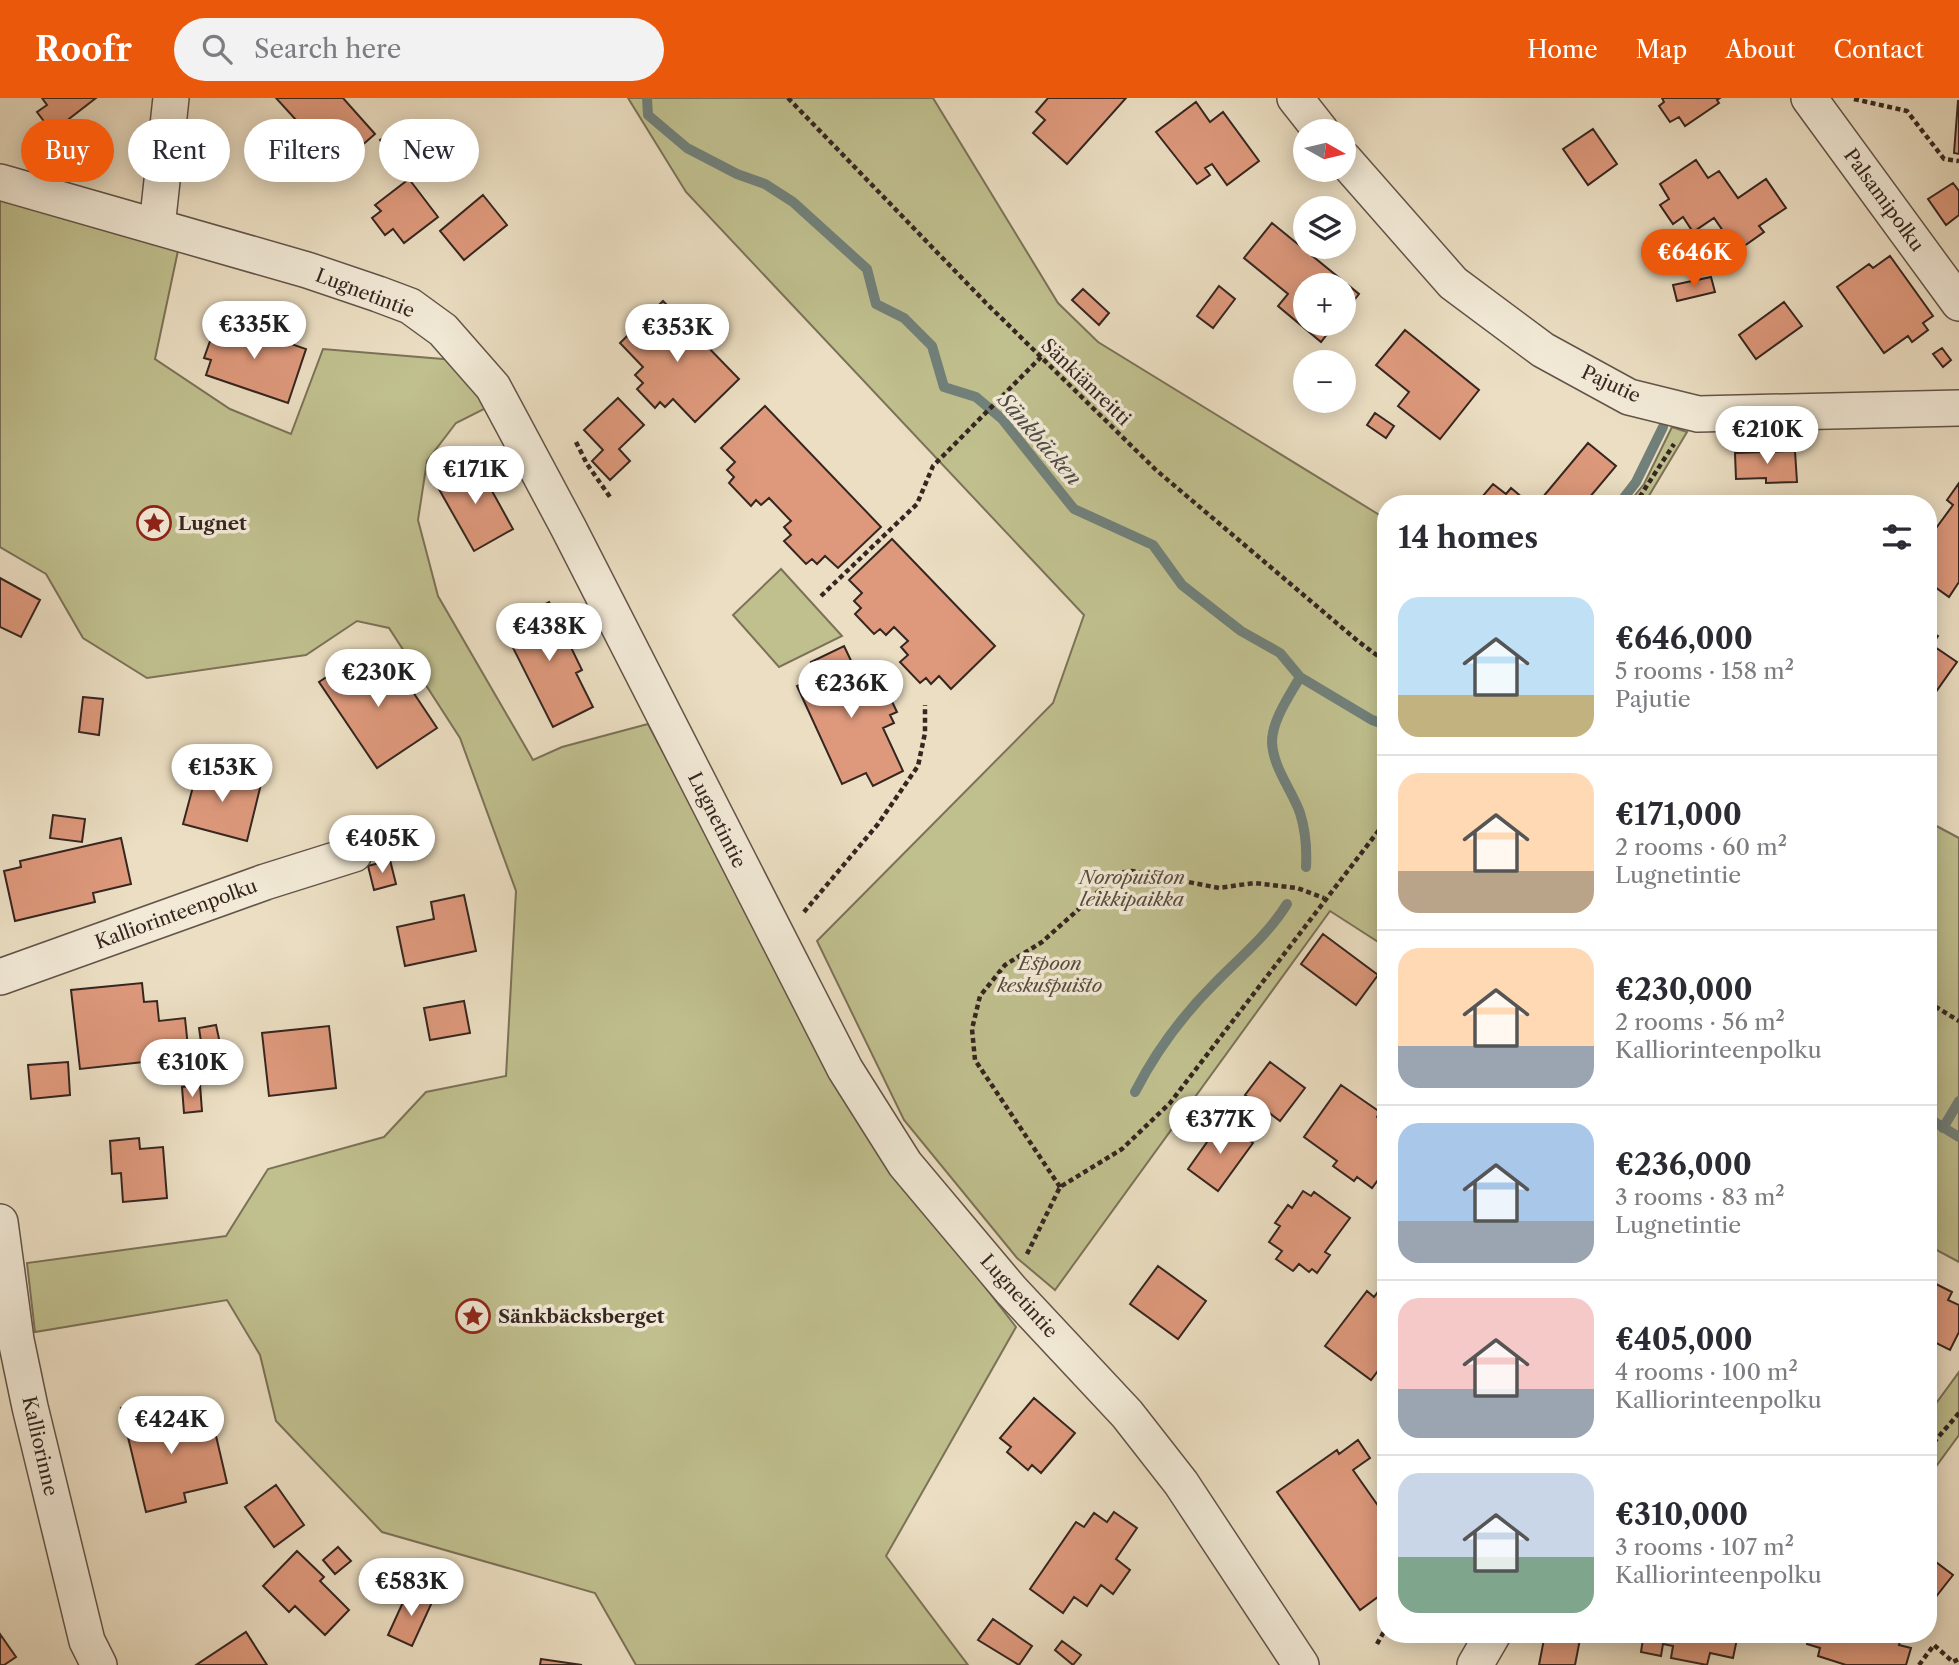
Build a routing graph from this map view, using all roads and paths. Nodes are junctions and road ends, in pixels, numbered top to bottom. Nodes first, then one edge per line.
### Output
1 (171, 98) edge
2 (788, 98) edge
3 (1296, 98) edge
4 (1809, 98) edge
5 (1854, 99) edge
6 (1312, 119) edge
7 (1959, 161) edge
8 (1356, 173) edge
9 (0, 182) edge
10 (157, 227) junction
11 (1959, 303) edge
12 (1041, 357) junction
13 (1959, 408) edge
14 (1679, 435) dead end
15 (576, 442) dead end
16 (1642, 495) edge
17 (610, 497) dead end
18 (821, 596) dead end
19 (1377, 655) edge
20 (925, 705) dead end
21 (1377, 832) edge
22 (354, 854) dead end
23 (1324, 898) junction
24 (803, 914) dead end
25 (0, 977) edge
26 (1937, 1008) edge
27 (1959, 1021) edge
28 (1060, 1187) junction
29 (0, 1222) edge
30 (1026, 1256) dead end
31 (1959, 1413) edge
32 (1937, 1439) edge
33 (1488, 1643) edge
34 (1959, 1660) edge
35 (99, 1665) edge
36 (1301, 1665) edge
37 (1475, 1665) edge
38 (1919, 1665) edge

1 - 10 street
2 - 12 path, Sänkiänreitti
3 - 6 street
4 - 11 street, Palsamipolku
5 - 7 path
8 - 13 street, Pajutie
9 - 10 street, Lugnetintie
10 - 36 street, Lugnetintie
12 - 18 path
12 - 19 path, Sänkiänreitti
14 - 16 path
15 - 17 path
20 - 24 path
21 - 23 path
22 - 25 street, Kalliorinteenpolku
23 - 28 path
23 - 28 path
26 - 27 path
28 - 30 path
29 - 35 street, Kalliorinne
31 - 32 path
33 - 37 street
34 - 38 path

